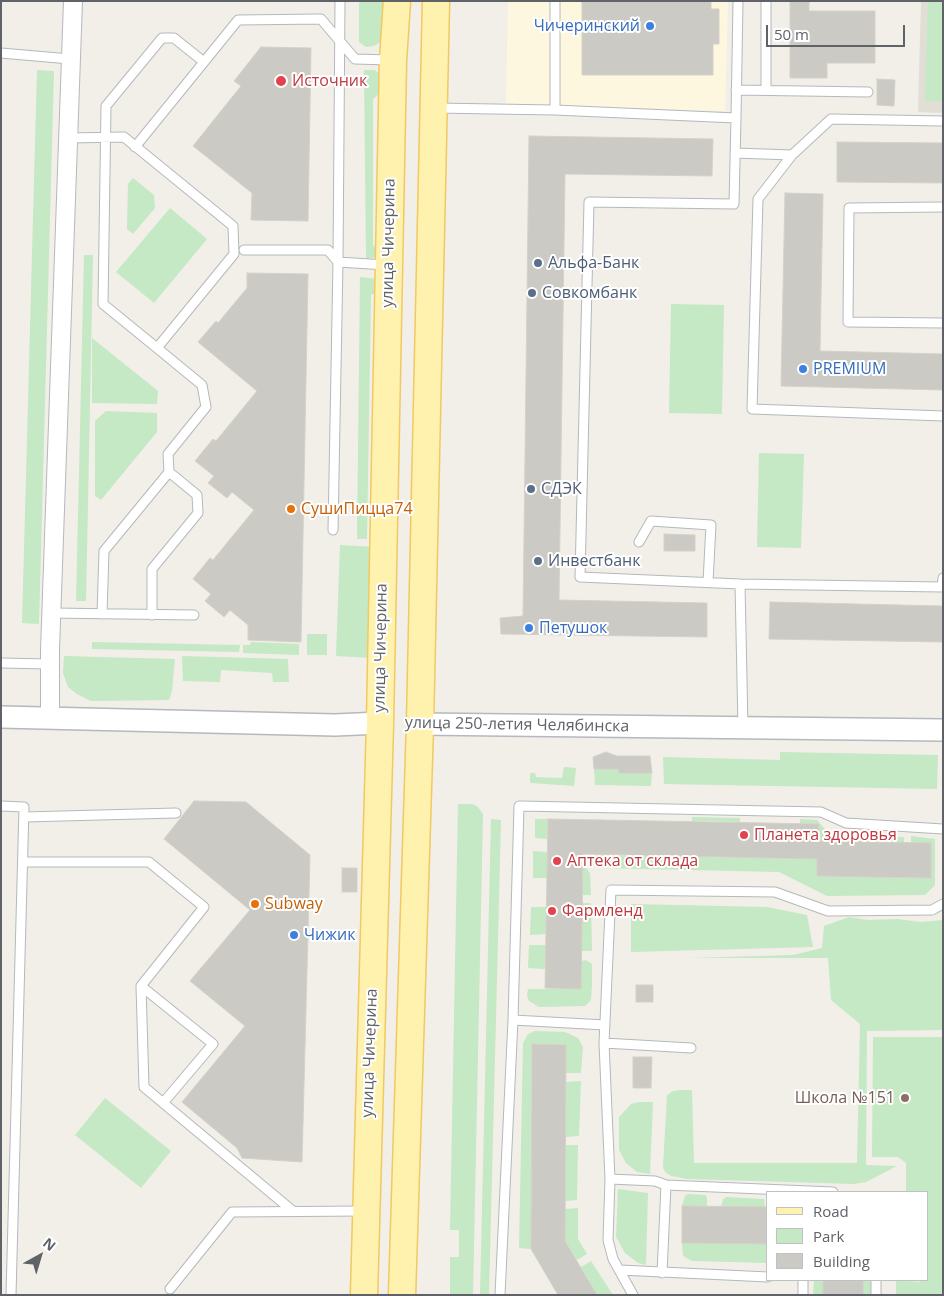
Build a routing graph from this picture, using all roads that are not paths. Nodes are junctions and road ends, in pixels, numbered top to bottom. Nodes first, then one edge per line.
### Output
1 (73, 1) edge
2 (340, 1) edge
3 (397, 1) edge
4 (436, 1) edge
5 (555, 1) edge
6 (738, 1) edge
7 (766, 1) edge
8 (341, 43) junction
9 (1, 53) edge
10 (70, 59) junction
11 (393, 60) junction
12 (204, 62) junction
13 (736, 90) junction
14 (766, 90) junction
15 (868, 92) dead end
16 (433, 108) junction
17 (555, 110) junction
18 (736, 118) junction
19 (943, 121) edge
20 (68, 138) junction
21 (105, 138) junction
22 (135, 146) junction
23 (735, 153) junction
24 (792, 154) junction
25 (943, 207) edge
26 (244, 250) dead end
27 (338, 262) junction
28 (389, 266) junction
29 (943, 323) edge
30 (157, 348) junction
31 (943, 416) edge
32 (169, 472) junction
33 (332, 530) dead end
34 (639, 542) dead end
35 (943, 578) edge
36 (708, 582) junction
37 (740, 584) junction
38 (52, 613) junction
39 (102, 614) junction
40 (152, 615) junction
41 (194, 615) dead end
42 (1, 663) edge
43 (50, 664) junction
44 (1, 716) edge
45 (50, 718) junction
46 (380, 723) junction
47 (420, 724) junction
48 (743, 728) junction
49 (943, 730) edge
50 (1, 806) edge
51 (176, 813) dead end
52 (24, 817) junction
53 (943, 829) edge
54 (23, 862) junction
55 (943, 904) edge
56 (141, 986) junction
57 (513, 1020) junction
58 (604, 1025) junction
59 (604, 1043) junction
60 (691, 1048) dead end
61 (163, 1103) junction
62 (610, 1179) junction
63 (666, 1185) junction
64 (772, 1191) edge
65 (366, 1211) junction
66 (294, 1212) junction
67 (1, 1235) edge
68 (12, 1235) junction
69 (620, 1270) junction
70 (662, 1273) junction
71 (766, 1277) edge
72 (803, 1281) edge
73 (876, 1281) edge
74 (170, 1289) dead end
75 (11, 1295) edge
76 (364, 1295) edge
77 (402, 1295) edge
78 (500, 1295) edge
79 (632, 1295) edge
80 (803, 1295) edge
81 (876, 1295) edge

1 - 10 street
2 - 8 lane
3 - 11 main road, улица Чичерина
4 - 16 main road
5 - 17 lane
6 - 13 lane
7 - 14 lane
8 - 11 lane
8 - 12 lane
8 - 27 lane
9 - 10 lane
10 - 20 street
11 - 28 main road, улица Чичерина
12 - 21 lane
12 - 22 lane
13 - 14 lane
13 - 18 lane
14 - 15 lane
16 - 17 lane
16 - 47 main road
17 - 18 lane
18 - 23 lane
19 - 24 lane
20 - 21 lane
20 - 38 street
21 - 22 lane
21 - 30 lane
22 - 30 lane
23 - 24 lane
23 - 36 lane
24 - 31 lane
25 - 29 lane
26 - 27 lane
27 - 28 lane
27 - 33 lane
28 - 46 main road, улица Чичерина
30 - 32 lane
32 - 39 lane
32 - 40 lane
34 - 36 lane
35 - 37 lane
36 - 37 lane
37 - 48 lane
38 - 39 lane
38 - 43 street
39 - 40 lane
40 - 41 lane
42 - 43 lane
43 - 45 street
44 - 45 street, улица 250-летия Челябинска
45 - 46 street, улица 250-летия Челябинска
46 - 47 main road, улица 250-летия Челябинска
46 - 65 main road, улица Чичерина
47 - 48 street, улица 250-летия Челябинска
47 - 77 main road
48 - 49 street, улица 250-летия Челябинска
50 - 52 lane
51 - 52 lane
52 - 54 lane
53 - 57 lane
54 - 56 lane
54 - 68 lane
55 - 58 lane
56 - 61 lane
56 - 61 lane
57 - 58 lane
57 - 78 lane
58 - 59 lane
59 - 60 lane
59 - 62 lane
61 - 66 lane
62 - 63 lane
62 - 69 lane
63 - 64 lane
63 - 70 lane
65 - 66 lane
65 - 76 main road, улица Чичерина
66 - 74 lane
67 - 68 lane
68 - 75 lane
69 - 70 lane
69 - 79 lane
70 - 71 lane
72 - 80 lane
73 - 81 lane

